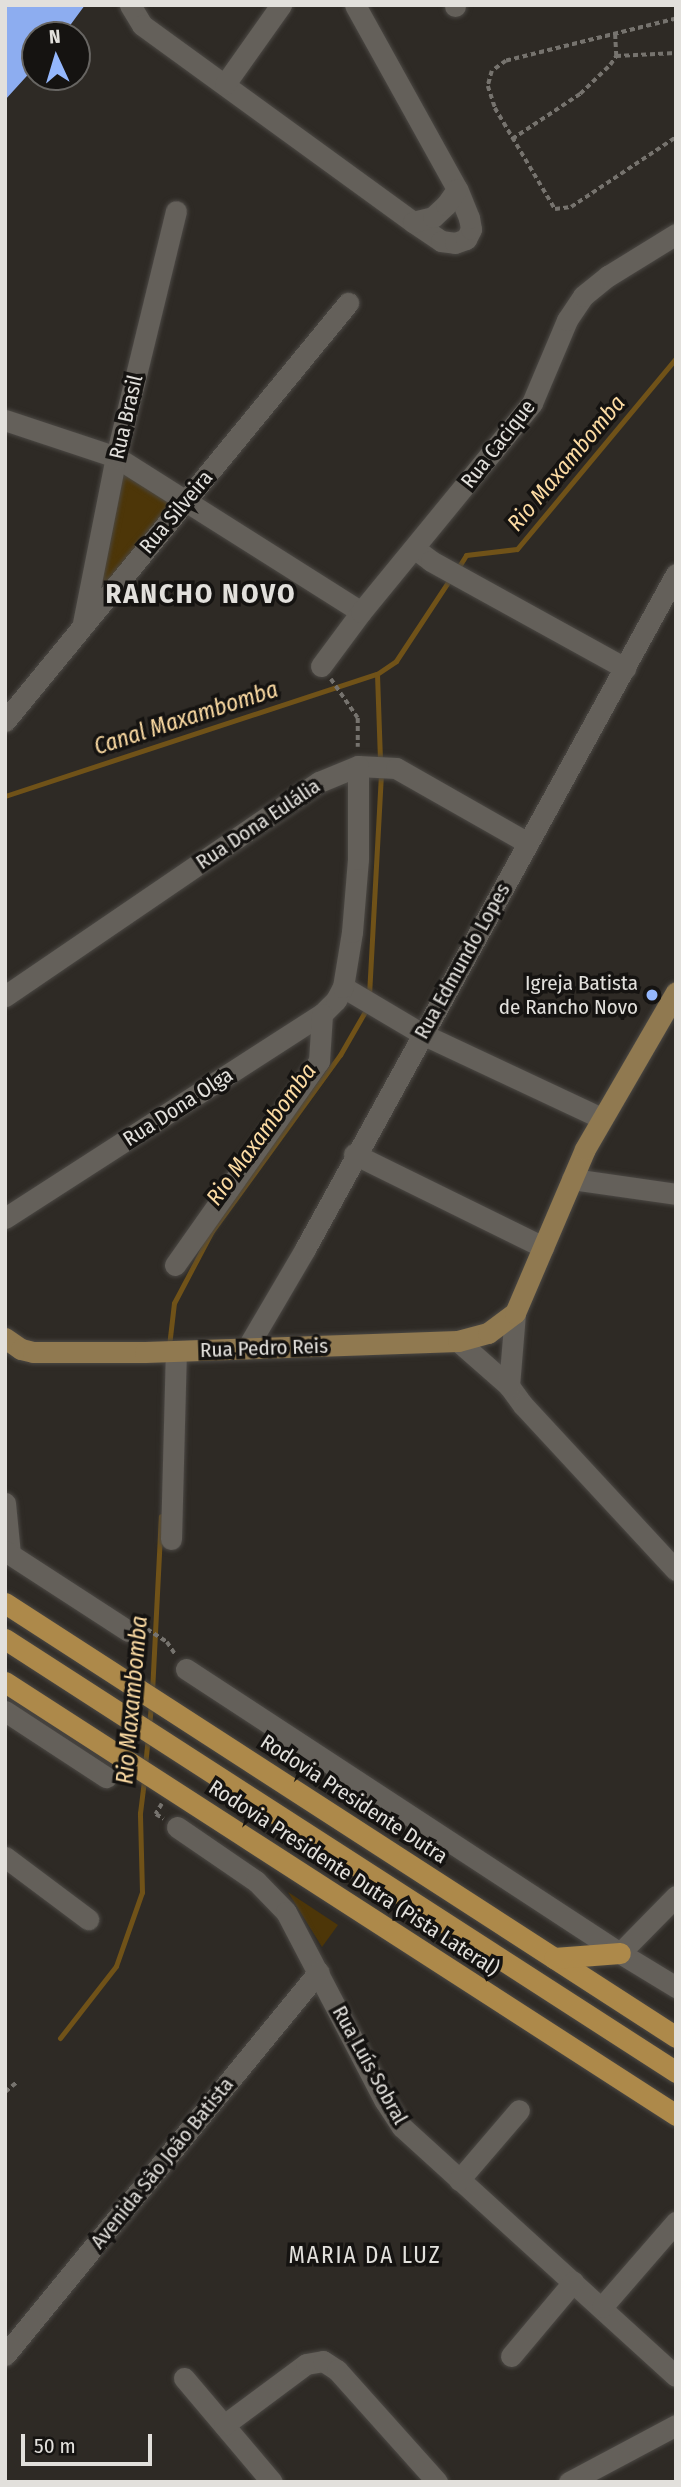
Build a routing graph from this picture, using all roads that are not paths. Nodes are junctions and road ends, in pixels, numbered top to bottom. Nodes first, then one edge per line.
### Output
1 (130, 5) edge
2 (281, 5) edge
3 (355, 5) edge
4 (225, 84) junction
5 (457, 189) junction
6 (176, 211) dead end
7 (413, 222) junction
8 (676, 234) edge
9 (348, 303) dead end
10 (5, 419) edge
11 (116, 457) junction
12 (186, 499) junction
13 (414, 548) junction
14 (676, 574) edge
15 (361, 612) junction
16 (82, 625) junction
17 (625, 668) junction
18 (326, 672) road end
19 (5, 721) edge
20 (362, 766) junction
21 (528, 843) junction
22 (343, 987) junction
23 (676, 992) edge
24 (5, 996) edge
25 (322, 1014) junction
26 (422, 1034) junction
27 (601, 1118) junction
28 (354, 1154) junction
29 (572, 1179) junction
30 (676, 1194) edge
31 (5, 1219) edge
32 (543, 1247) junction
33 (175, 1265) dead end
34 (515, 1314) junction
35 (5, 1338) edge
36 (458, 1341) junction
37 (247, 1348) junction
38 (175, 1351) junction
39 (509, 1386) junction
40 (5, 1503) edge
41 (171, 1539) dead end
42 (8, 1552) edge
43 (676, 1570) edge
44 (5, 1603) edge
45 (136, 1630) road end
46 (5, 1639) edge
47 (186, 1669) dead end
48 (5, 1682) edge
49 (5, 1711) edge
50 (106, 1777) dead end
51 (177, 1827) dead end
52 (5, 1857) edge
53 (676, 1896) edge
54 (88, 1919) dead end
55 (620, 1954) junction
56 (554, 1958) junction
57 (319, 1972) junction
58 (676, 1987) edge
59 (676, 2036) edge
60 (676, 2072) edge
61 (519, 2110) dead end
62 (676, 2115) edge
63 (459, 2180) junction
64 (676, 2222) edge
65 (573, 2281) junction
66 (602, 2307) junction
67 (5, 2355) edge
68 (511, 2356) dead end
69 (676, 2376) edge
70 (184, 2378) dead end
71 (224, 2425) junction
72 (676, 2425) edge
73 (272, 2482) edge
74 (437, 2482) edge
75 (569, 2482) edge

1 - 4 street
2 - 4 street
3 - 5 street
4 - 7 street
5 - 7 street
5 - 7 street
6 - 11 street, Rua Brasil
8 - 13 street, Rua Cacique
9 - 12 street, Rua Silveira
10 - 11 street
11 - 12 street
11 - 16 street, Rua Brasil
12 - 15 street
12 - 16 street, Rua Silveira
13 - 15 street, Rua Cacique
13 - 17 street
14 - 17 street, Rua Edmundo Lopes
15 - 18 street, Rua Cacique
16 - 19 street, Rua Silveira
17 - 21 street, Rua Edmundo Lopes
20 - 21 street, Rua Dona Eulália
20 - 22 street
20 - 24 street, Rua Dona Eulália
21 - 26 street, Rua Edmundo Lopes
22 - 25 street, Rua Dona Olga
22 - 26 street
23 - 27 main road
25 - 31 street, Rua Dona Olga
25 - 33 street
26 - 27 street
26 - 28 street, Rua Edmundo Lopes
27 - 29 main road
28 - 32 street
28 - 37 street, Rua Edmundo Lopes
29 - 30 street
29 - 32 main road
32 - 34 main road
34 - 36 main road, Rua Pedro Reis
34 - 39 street
35 - 38 main road, Rua Pedro Reis
36 - 37 main road, Rua Pedro Reis
36 - 39 street
37 - 38 main road, Rua Pedro Reis
38 - 41 street
39 - 43 street
40 - 42 street
42 - 45 street
44 - 56 highway, Rodovia Presidente Dutra
46 - 60 highway
47 - 55 street
48 - 62 highway, Rodovia Presidente Dutra (Pista Lateral)
49 - 50 street
51 - 57 street, Rua Luís Sobral
52 - 54 street
53 - 55 street
55 - 56 highway
55 - 58 street
56 - 59 highway, Rodovia Presidente Dutra
57 - 63 street, Rua Luís Sobral
57 - 67 street, Avenida São João Batista
61 - 63 street
63 - 65 street, Rua Luís Sobral
64 - 66 street
65 - 66 street, Rua Luís Sobral
65 - 68 street
66 - 69 street, Rua Luís Sobral
70 - 71 street
71 - 73 street
71 - 74 street
72 - 75 street

